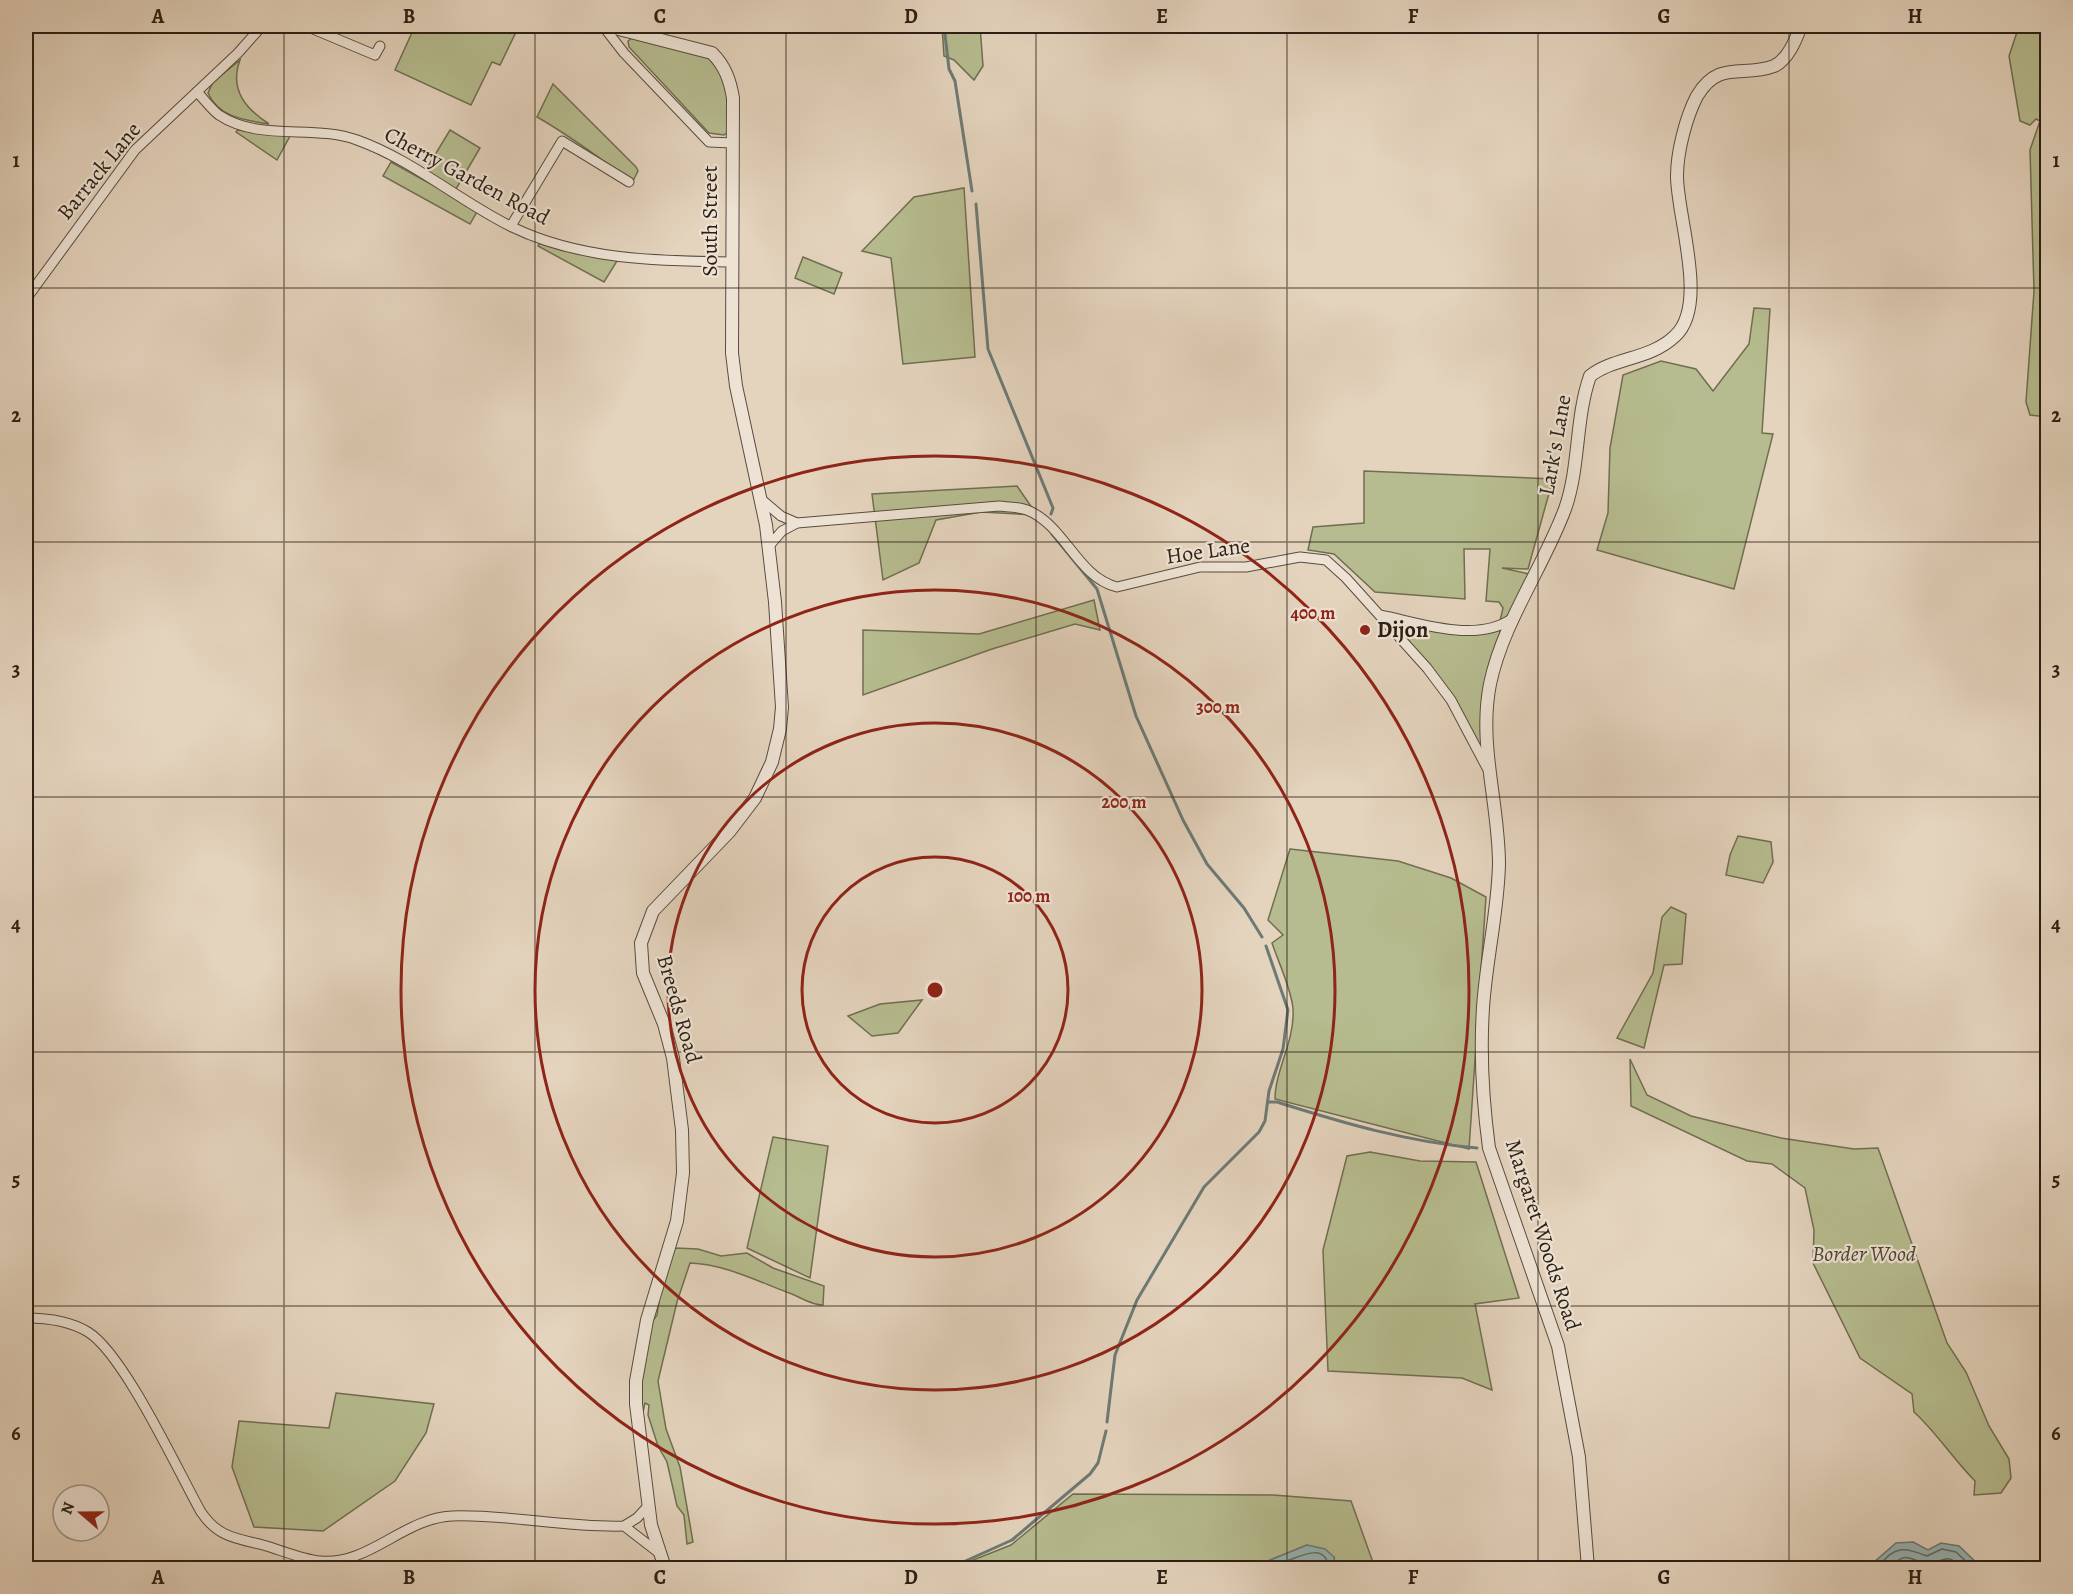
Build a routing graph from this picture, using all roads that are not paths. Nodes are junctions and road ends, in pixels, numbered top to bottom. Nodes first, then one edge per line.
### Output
1 (262, 26) edge
2 (306, 26) edge
3 (605, 26) edge
4 (1801, 26) edge
5 (380, 46) dead end
6 (197, 92) junction
7 (732, 143) junction
8 (629, 182) dead end
9 (511, 226) junction
10 (731, 262) junction
11 (26, 299) edge
12 (762, 500) junction
13 (797, 523) junction
14 (769, 546) junction
15 (1380, 615) junction
16 (1513, 618) junction
17 (1488, 770) junction
18 (26, 1317) edge
19 (648, 1505) junction
20 (624, 1526) junction
21 (659, 1553) junction
22 (665, 1569) edge
23 (1588, 1569) edge

1 - 6 street, Barrack Lane
2 - 5 street
3 - 7 street
3 - 7 street, South Street
4 - 16 street, Lark's Lane
6 - 9 street, Cherry Garden Road
6 - 11 street, Barrack Lane
7 - 10 street, South Street
8 - 9 street
9 - 10 street, Cherry Garden Road
10 - 12 street, South Street
12 - 13 street
12 - 14 street, Breeds Road
13 - 14 street
13 - 15 street, Hoe Lane
14 - 19 street, Breeds Road
15 - 16 street
15 - 17 street, Hoe Lane
16 - 17 street, Lark's Lane
17 - 23 street, Margaret Woods Road
18 - 20 street
19 - 20 street
19 - 21 street, Breeds Road
20 - 21 street
21 - 22 street, Breeds Road

